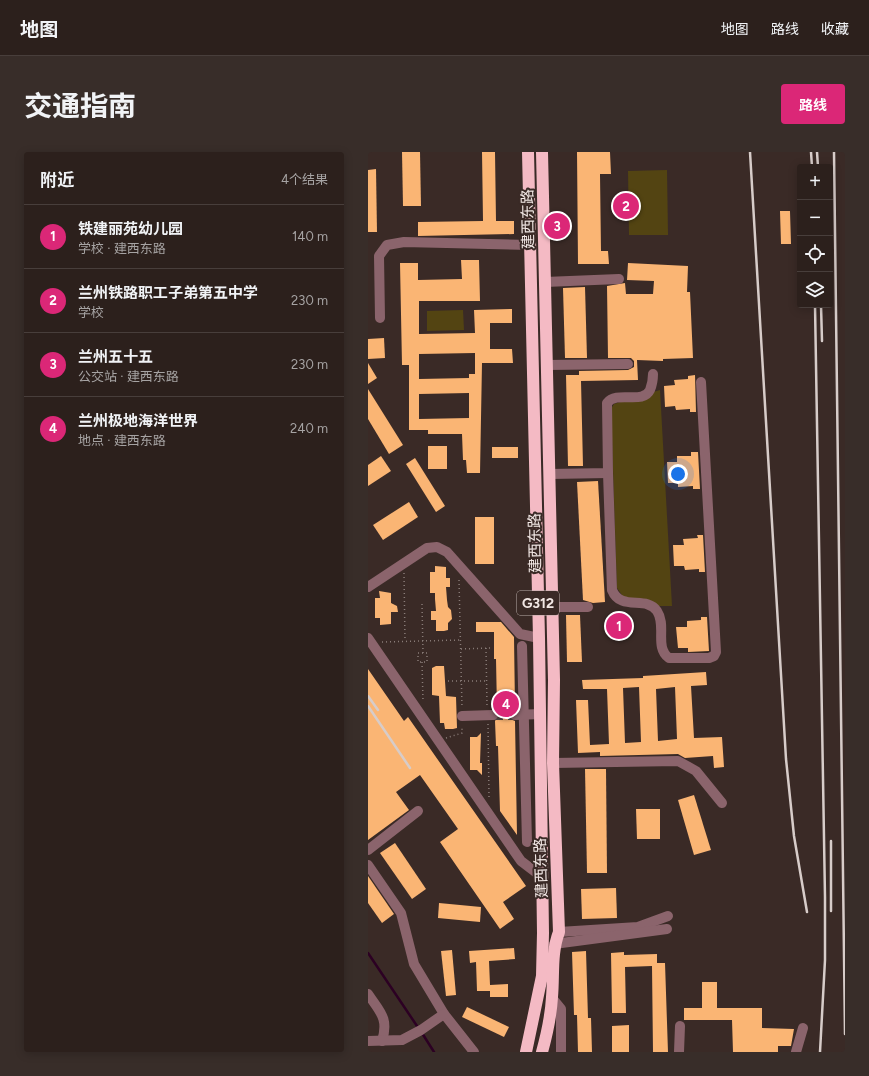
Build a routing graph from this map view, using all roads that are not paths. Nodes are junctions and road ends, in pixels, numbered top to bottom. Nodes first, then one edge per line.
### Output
1 (528, 152) edge
2 (542, 152) edge
3 (530, 245) junction
4 (368, 256) edge
5 (379, 256) junction
6 (619, 279) dead end
7 (545, 282) junction
8 (380, 318) dead end
9 (628, 364) dead end
10 (547, 365) junction
11 (653, 374) dead end
12 (701, 382) dead end
13 (608, 473) junction
14 (550, 474) junction
15 (368, 587) edge
16 (552, 607) junction
17 (588, 607) dead end
18 (539, 638) junction
19 (369, 640) edge
20 (522, 646) dead end
21 (540, 714) junction
22 (490, 715) tunnel mouth
23 (520, 715) junction
24 (462, 716) road end
25 (553, 763) junction
26 (722, 802) dead end
27 (418, 811) dead end
28 (528, 842) dead end
29 (368, 850) edge
30 (368, 865) edge
31 (542, 877) junction
32 (668, 916) dead end
33 (667, 929) dead end
34 (559, 932) junction
35 (554, 944) junction
36 (368, 994) edge
37 (552, 998) junction
38 (442, 1016) junction
39 (680, 1026) dead end
40 (803, 1028) dead end
41 (382, 1040) junction
42 (368, 1041) edge
43 (474, 1052) edge
44 (526, 1052) edge
45 (542, 1052) edge
46 (561, 1052) edge
47 (679, 1052) edge
48 (796, 1052) edge

1 - 3 highway, 建西东路 / G312
2 - 7 highway, 建西东路 / G312
3 - 5 street
3 - 18 highway, 建西东路 / G312
4 - 5 street
5 - 8 street
6 - 7 street
7 - 10 highway, 建西东路 / G312
9 - 10 street
10 - 14 highway, 建西东路 / G312
11 - 13 street
12 - 13 street
13 - 14 street
14 - 16 highway, 建西东路 / G312
15 - 18 street
16 - 17 street
16 - 25 highway, 建西东路 / G312
18 - 21 highway, 建西东路 / G312
19 - 31 street
20 - 23 street
21 - 23 street
21 - 31 highway, 建西东路 / G312
22 - 24 street
23 - 28 street
25 - 26 street
25 - 34 highway, 建西东路 / G312
27 - 29 street
30 - 38 street
31 - 44 highway, 建西东路 / G312
32 - 34 street
33 - 35 street
34 - 35 highway, 建西东路 / G312
35 - 37 highway, 建西东路 / G312
36 - 41 street
37 - 45 highway, 建西东路 / G312
37 - 46 street
38 - 41 street
38 - 43 street
39 - 47 street
40 - 48 street
41 - 42 street

